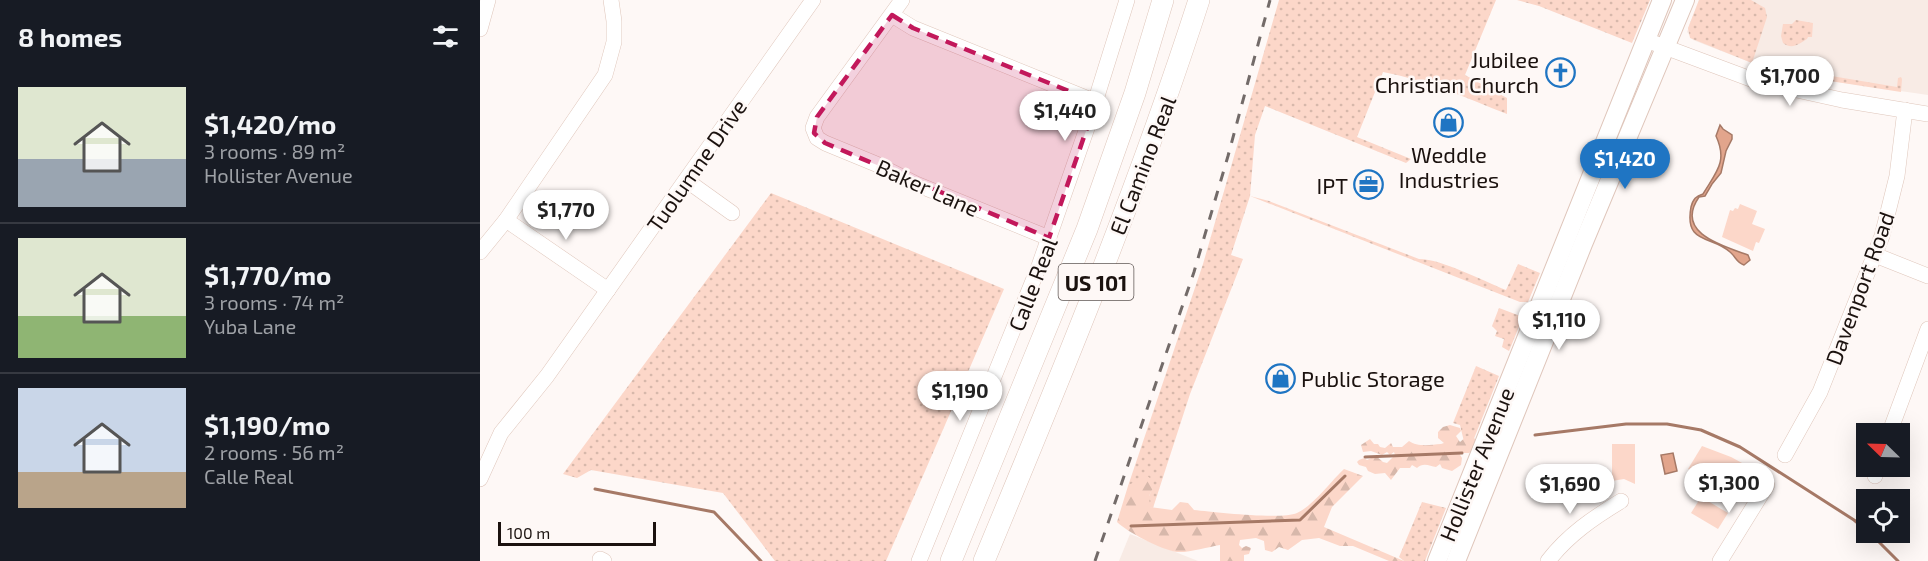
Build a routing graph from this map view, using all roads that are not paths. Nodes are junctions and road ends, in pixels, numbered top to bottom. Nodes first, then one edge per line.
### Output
1 (488, 0) edge
2 (611, 0) edge
3 (813, 0) edge
4 (902, 0) edge
5 (1127, 0) edge
6 (1163, 0) edge
7 (1199, 0) edge
8 (1662, 0) edge
9 (1685, 0) edge
10 (892, 15) junction
11 (480, 29) edge
12 (1646, 40) junction
13 (1666, 48) junction
14 (1096, 102) junction
15 (1905, 110) junction
16 (1928, 114) edge
17 (687, 180) junction
18 (732, 213) dead end
19 (506, 220) junction
20 (1049, 238) junction
21 (480, 252) edge
22 (1875, 255) junction
23 (1928, 276) edge
24 (608, 290) junction
25 (1928, 330) edge
26 (1893, 423) edge
27 (487, 444) edge
28 (1785, 455) dead end
29 (480, 479) edge
30 (1767, 485) dead end
31 (1621, 501) dead end
32 (920, 561) edge
33 (951, 561) edge
34 (984, 561) edge
35 (1438, 561) edge
36 (1456, 561) edge
37 (1548, 561) edge
38 (1720, 561) edge

1 - 11 street
2 - 19 street
3 - 17 street, Tuolumne Drive
4 - 10 street
5 - 14 street, Calle Real
6 - 33 highway, El Camino Real / US 101
7 - 34 highway, El Camino Real / US 101
8 - 12 main road, Hollister Avenue
9 - 13 main road, Hollister Avenue
10 - 14 street
10 - 20 street, Baker Lane
12 - 13 street
12 - 35 main road, Hollister Avenue
13 - 15 street
13 - 36 main road, Hollister Avenue
14 - 20 street, Calle Real
15 - 16 street
15 - 22 street, Davenport Road
17 - 18 street
17 - 24 street, Tuolumne Drive
19 - 21 street
19 - 24 street
20 - 32 street, Calle Real
22 - 23 street
22 - 28 street, Davenport Road
24 - 27 street, Tuolumne Drive
25 - 26 street
27 - 29 street, Tuolumne Drive
30 - 38 street
31 - 37 street

